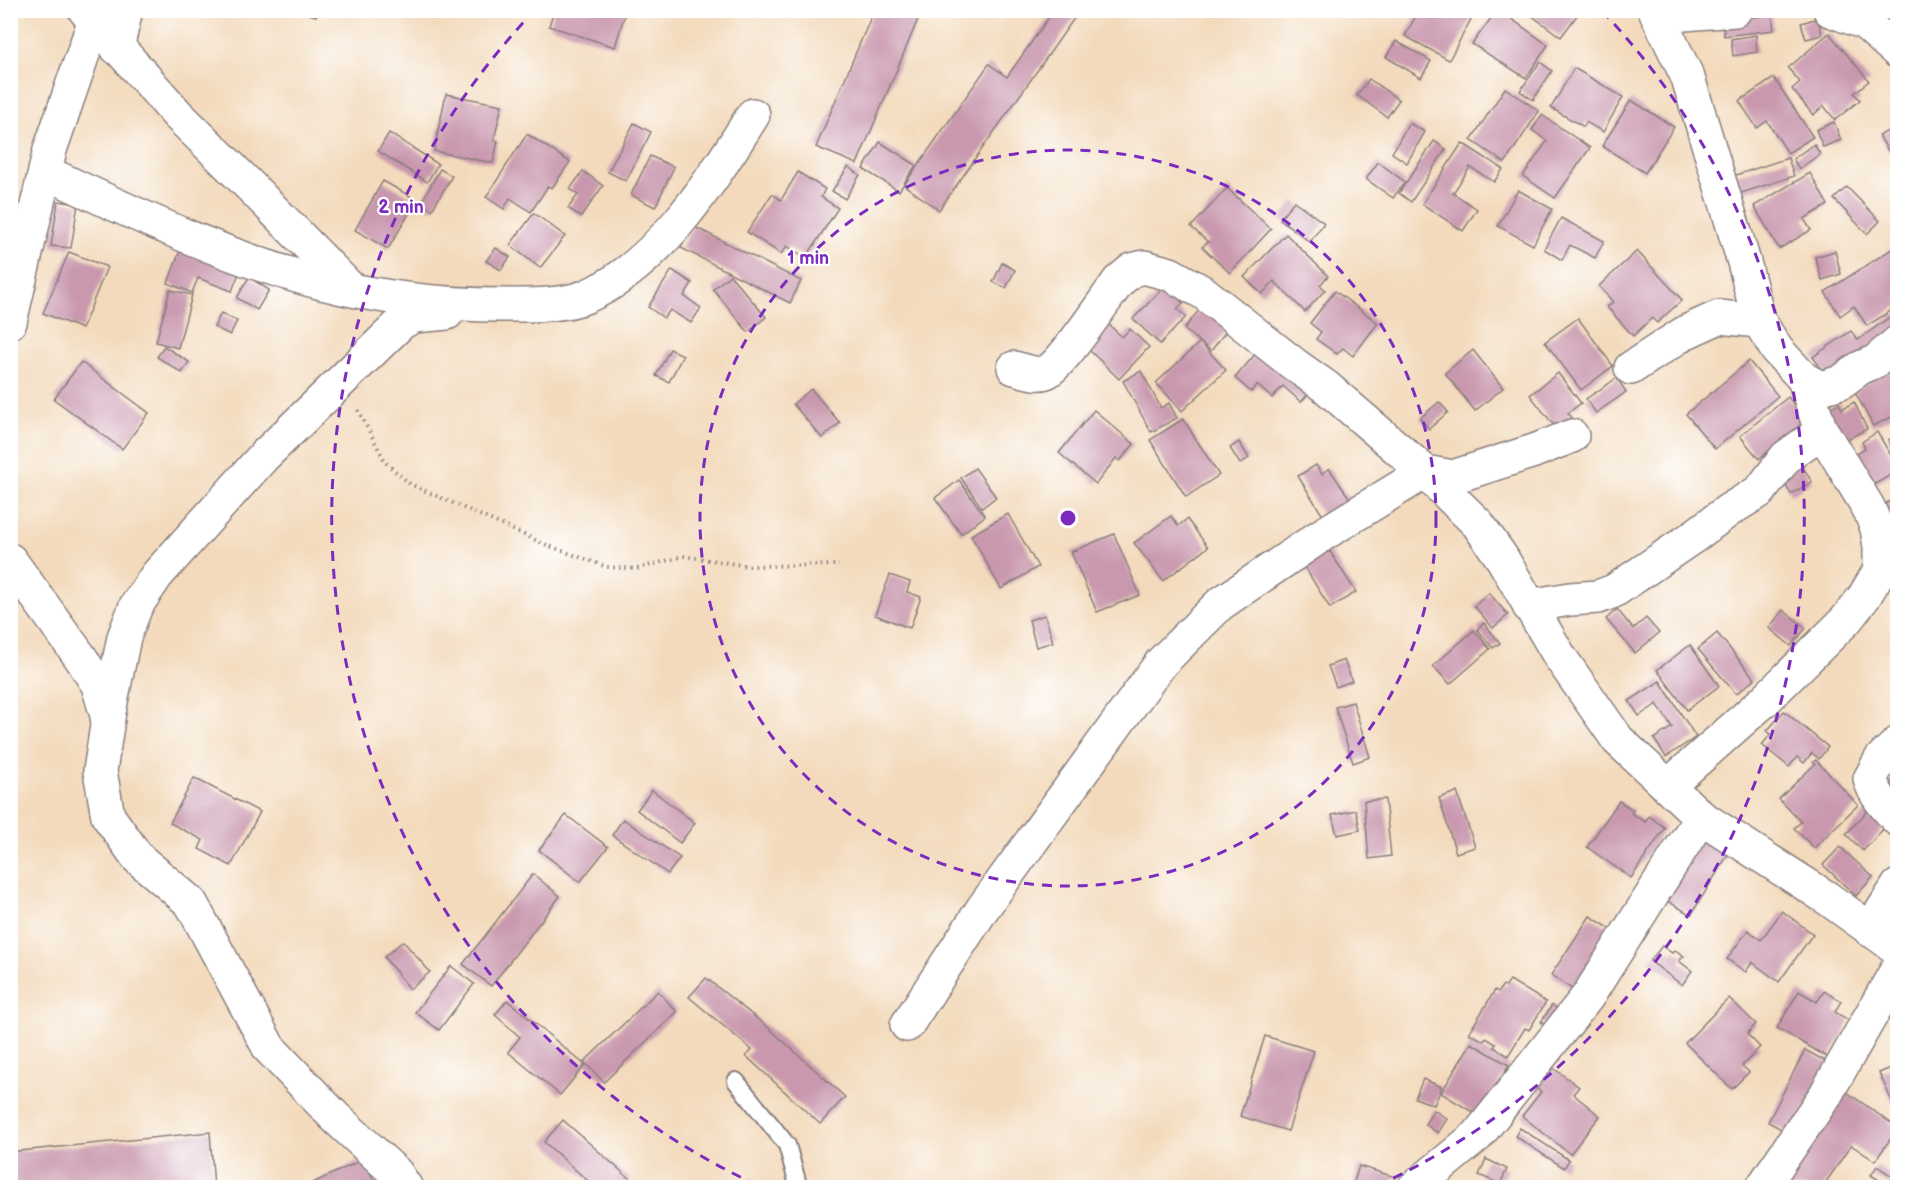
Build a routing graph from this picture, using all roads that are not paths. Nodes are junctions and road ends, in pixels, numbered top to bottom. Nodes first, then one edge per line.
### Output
1 (126, 10) edge
2 (1735, 10) edge
3 (1830, 10) edge
4 (1656, 13) edge
5 (90, 16) edge
6 (117, 48) junction
7 (1898, 52) edge
8 (753, 115) dead end
9 (45, 172) junction
10 (351, 289) junction
11 (542, 305) junction
12 (1759, 321) junction
13 (10, 322) edge
14 (1898, 342) edge
15 (1014, 368) dead end
16 (1631, 368) dead end
17 (1804, 379) junction
18 (1572, 436) dead end
19 (1825, 436) junction
20 (1425, 472) junction
21 (10, 560) edge
22 (1889, 567) edge
23 (1529, 606) junction
24 (108, 718) junction
25 (1898, 743) edge
26 (1668, 786) junction
27 (1701, 817) junction
28 (1898, 820) edge
29 (1898, 886) edge
30 (1870, 930) junction
31 (1898, 949) edge
32 (1898, 968) edge
33 (907, 1025) dead end
34 (735, 1081) dead end
35 (406, 1188) edge
36 (799, 1188) edge
37 (1414, 1188) edge
38 (1762, 1188) edge

1 - 6 street
2 - 4 street
3 - 7 street
4 - 12 street
5 - 6 street
5 - 9 street
6 - 10 street
8 - 11 street
9 - 10 street
9 - 13 street
10 - 11 street
11 - 24 street
12 - 16 street
12 - 17 street
14 - 17 street
15 - 20 street
17 - 19 street
18 - 20 street
19 - 22 street
19 - 23 street
20 - 23 street
20 - 33 street
21 - 24 street
22 - 26 street
23 - 26 street
24 - 35 street
25 - 28 street
26 - 27 street
27 - 30 street
27 - 37 street
29 - 30 street
30 - 31 street
32 - 38 street
34 - 36 lane

